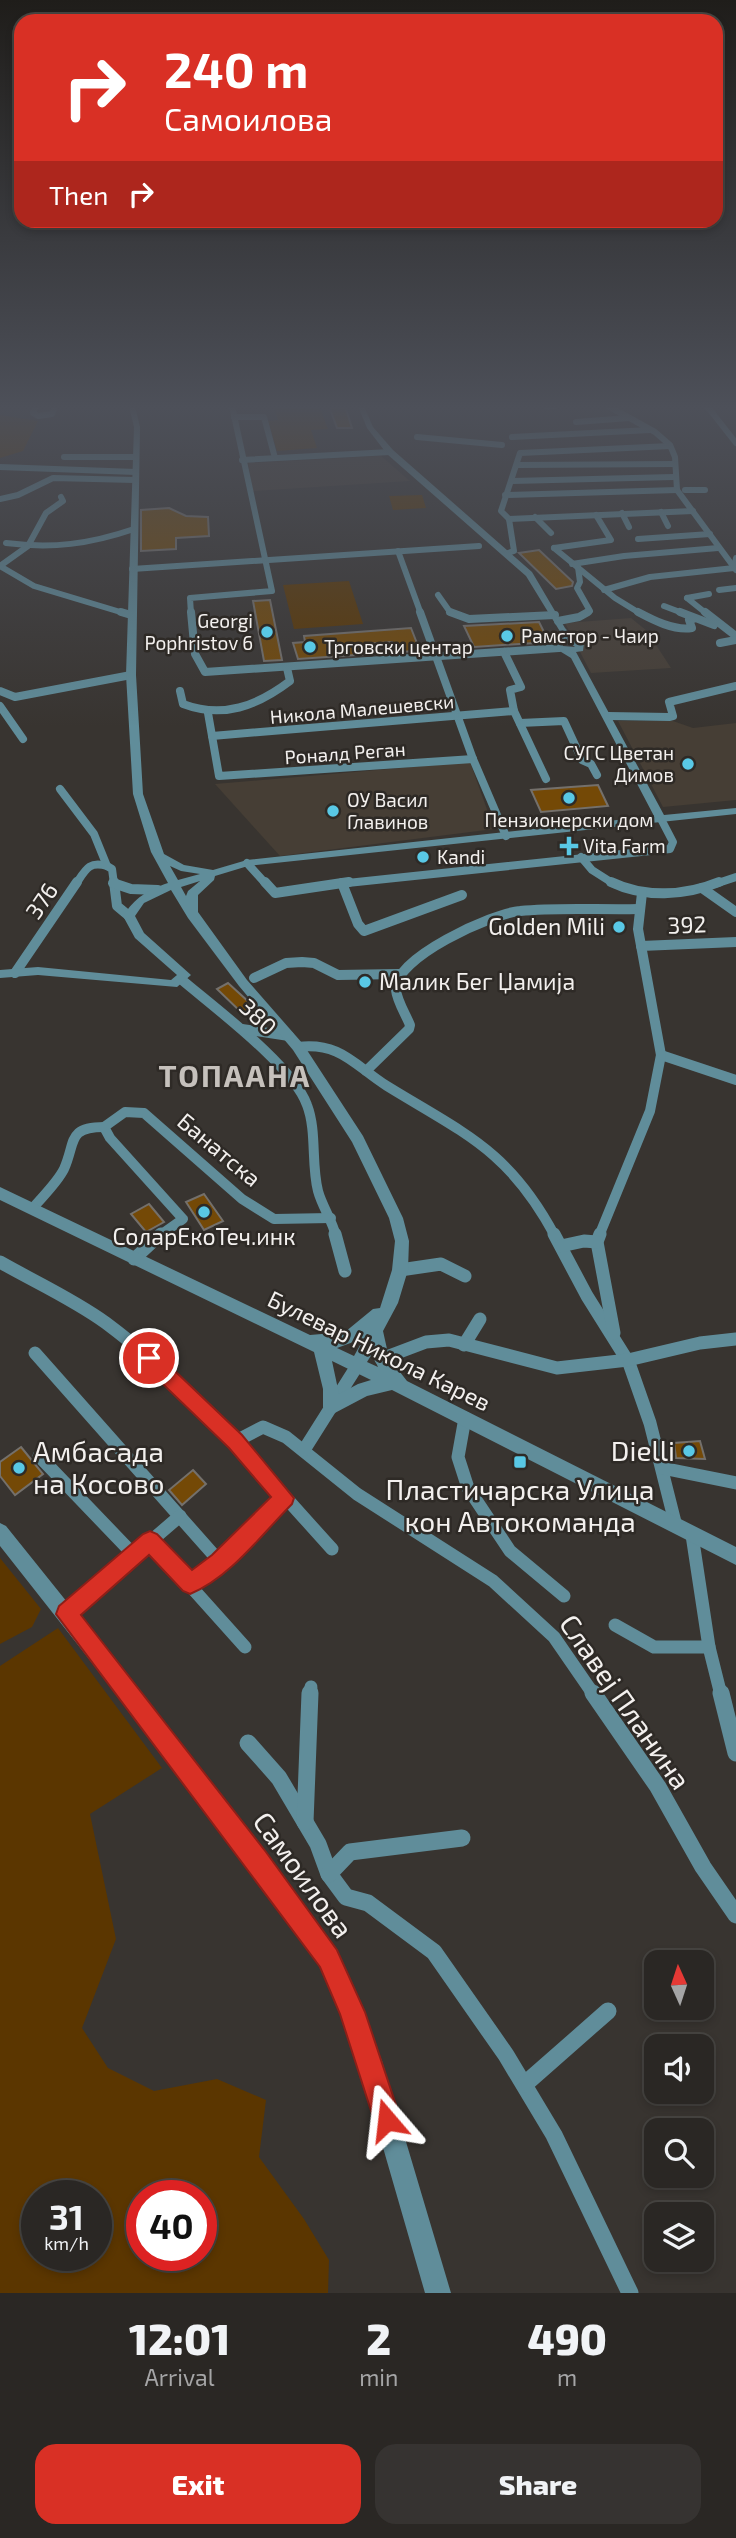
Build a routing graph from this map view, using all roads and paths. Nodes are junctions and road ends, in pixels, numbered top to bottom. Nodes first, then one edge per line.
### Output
1 (46, 513) edge
2 (134, 513) edge
3 (255, 513) edge
4 (461, 513) edge
5 (503, 513) edge
6 (622, 513) joint
7 (662, 513) edge
8 (694, 513) edge
9 (596, 515) junction
10 (535, 517) junction
11 (509, 519) junction
12 (668, 526) dead end
13 (629, 527) dead end
14 (134, 529) junction
15 (551, 533) dead end
16 (710, 534) junction
17 (638, 539) dead end
18 (6, 543) dead end
19 (28, 546) junction
20 (479, 546) dead end
21 (719, 548) junction
22 (398, 551) junction
23 (508, 553) junction
24 (736, 558) edge
25 (266, 559) junction
26 (0, 566) edge
27 (575, 566) junction
28 (132, 569) junction
29 (735, 569) edge
30 (736, 588) edge
31 (604, 590) junction
32 (719, 590) dead end
33 (709, 594) dead end
34 (438, 596) dead end
35 (664, 606) dead end
36 (131, 615) junction
37 (557, 618) junction
38 (693, 619) junction
39 (706, 619) dead end
40 (714, 625) junction
41 (725, 629) junction
42 (736, 638) edge
43 (720, 642) dead end
44 (567, 646) junction
45 (504, 652) junction
46 (436, 657) junction
47 (287, 668) junction
48 (131, 675) junction
49 (736, 687) edge
50 (0, 691) edge
51 (180, 691) dead end
52 (0, 706) edge
53 (514, 711) junction
54 (208, 713) junction
55 (608, 716) junction
56 (458, 717) junction
57 (520, 723) junction
58 (212, 736) junction
59 (23, 739) dead end
60 (473, 759) junction
61 (597, 775) dead end
62 (546, 779) dead end
63 (60, 789) dead end
64 (736, 811) edge
65 (661, 819) junction
66 (506, 836) junction
67 (159, 855) junction
68 (581, 857) junction
69 (247, 863) junction
70 (107, 866) junction
71 (220, 871) junction
72 (736, 877) edge
73 (113, 883) junction
74 (342, 883) junction
75 (173, 885) junction
76 (702, 888) junction
77 (158, 890) junction
78 (642, 893) junction
79 (462, 895) dead end
80 (638, 909) junction
81 (736, 912) edge
82 (129, 916) junction
83 (192, 916) junction
84 (736, 942) edge
85 (640, 946) junction
86 (15, 973) junction
87 (399, 974) junction
88 (0, 975) edge
89 (254, 978) dead end
90 (182, 980) junction
91 (242, 1029) junction
92 (289, 1036) junction
93 (298, 1047) junction
94 (661, 1055) junction
95 (366, 1071) junction
96 (736, 1080) edge
97 (104, 1127) junction
98 (0, 1192) edge
99 (32, 1209) junction
100 (331, 1218) junction
101 (597, 1242) junction
102 (561, 1246) junction
103 (134, 1259) junction
104 (0, 1262) edge
105 (400, 1270) junction
106 (345, 1271) dead end
107 (465, 1276) dead end
108 (390, 1303) junction
109 (480, 1319) dead end
110 (375, 1331) junction
111 (296, 1338) junction
112 (736, 1339) edge
113 (616, 1341) junction
114 (464, 1345) junction
115 (321, 1349) junction
116 (35, 1353) dead end
117 (381, 1359) junction
118 (628, 1360) junction
119 (357, 1366) junction
120 (400, 1386) junction
121 (331, 1407) junction
122 (465, 1419) junction
123 (236, 1441) junction
124 (304, 1450) junction
125 (39, 1456) dead end
126 (662, 1468) junction
127 (736, 1483) edge
128 (285, 1498) junction
129 (180, 1516) junction
130 (684, 1531) junction
131 (0, 1532) edge
132 (150, 1541) junction
133 (332, 1549) dead end
134 (133, 1554) junction
135 (736, 1556) edge
136 (219, 1562) junction
137 (190, 1584) junction
138 (564, 1596) dead end
139 (67, 1614) junction
140 (615, 1625) dead end
141 (245, 1647) dead end
142 (709, 1647) junction
143 (311, 1687) dead end
144 (248, 1743) dead end
145 (736, 1753) edge
146 (305, 1822) junction
147 (462, 1838) dead end
148 (330, 1874) junction
149 (736, 1915) edge
150 (608, 2011) dead end
151 (525, 2084) junction
152 (438, 2293) edge
153 (630, 2293) edge

1 - 19 street
2 - 14 street
3 - 25 street
4 - 23 street
5 - 11 street
6 - 9 street
6 - 13 street
7 - 12 street
8 - 16 street
9 - 10 street
9 - 27 street
10 - 11 street
10 - 15 street
11 - 23 street
14 - 19 street
14 - 28 street
16 - 17 street
16 - 21 street
18 - 19 street
19 - 26 street
20 - 22 street
21 - 27 street
21 - 29 street
22 - 25 street
22 - 46 street
23 - 37 street
24 - 29 street
25 - 28 street
25 - 47 street
26 - 36 street
27 - 31 street
27 - 37 street
28 - 36 street
29 - 31 street
30 - 32 street
31 - 38 street
33 - 41 street
34 - 37 street
35 - 38 street
36 - 48 street
37 - 44 street
38 - 40 street
39 - 40 street
40 - 41 street
41 - 42 street
42 - 43 street
44 - 45 street
44 - 55 street
45 - 46 street
45 - 53 street
46 - 47 street
46 - 56 street
47 - 54 street
48 - 50 street
48 - 67 street
49 - 55 street
51 - 54 street
52 - 59 street
53 - 56 street, Никола Малешевски
53 - 57 street
54 - 58 street
55 - 65 street
56 - 58 street, Никола Малешевски
56 - 60 street
57 - 61 street
57 - 62 street
58 - 60 street, Роналд Реган
60 - 66 street
63 - 70 street
64 - 65 street
65 - 66 street
65 - 68 street
66 - 69 street
67 - 71 street
67 - 75 street
68 - 74 street
68 - 78 street
69 - 71 street
69 - 74 street
70 - 73 street
70 - 86 street, 376
71 - 75 street
71 - 83 street
72 - 76 street
73 - 77 street
73 - 82 street
74 - 79 street
75 - 77 street
75 - 83 street
76 - 78 street
76 - 81 street
77 - 82 street
78 - 80 street
80 - 85 street
80 - 87 street
82 - 90 street, 380
83 - 92 street
84 - 85 street, 392
85 - 94 street
86 - 88 street
86 - 90 street
87 - 89 street
87 - 95 street
90 - 91 street, 380
91 - 92 street
91 - 100 street, 380
92 - 93 street
93 - 95 street
93 - 105 street
94 - 96 street
94 - 101 street
95 - 102 street
97 - 99 street, Банатска
97 - 100 street, Банатска
97 - 103 street
98 - 99 street, Булевар Никола Карев
99 - 103 street, Булевар Никола Карев
100 - 106 street, 380
101 - 102 street
101 - 113 street
102 - 113 street
103 - 111 street, Булевар Никола Карев
104 - 123 street
105 - 107 street
105 - 108 street
108 - 110 street
108 - 111 street
109 - 114 street
110 - 117 street
110 - 119 street
111 - 115 street, Булевар Никола Карев
112 - 118 street
113 - 118 street
114 - 117 street
114 - 118 street
115 - 119 street, Булевар Никола Карев
115 - 121 street
116 - 129 street
117 - 120 street
118 - 126 street
119 - 120 street, Булевар Никола Карев
119 - 121 street
120 - 121 street
120 - 122 street, Булевар Никола Карев
121 - 124 street
122 - 130 street, Булевар Никола Карев
122 - 138 street
123 - 124 street, Славеј Планина
123 - 128 street
124 - 149 street, Славеј Планина
125 - 134 street
126 - 127 street
126 - 130 street
128 - 133 street
128 - 136 street
129 - 132 street
129 - 136 street
130 - 135 street, Булевар Никола Карев
130 - 142 street
131 - 139 street, Самоилова
132 - 134 street
132 - 137 street
134 - 139 street
136 - 137 street
137 - 141 street
139 - 152 street, Самоилова
140 - 142 street
142 - 145 street
143 - 146 street
144 - 146 street
146 - 148 street
147 - 148 street
148 - 151 street
150 - 151 street
151 - 153 street

